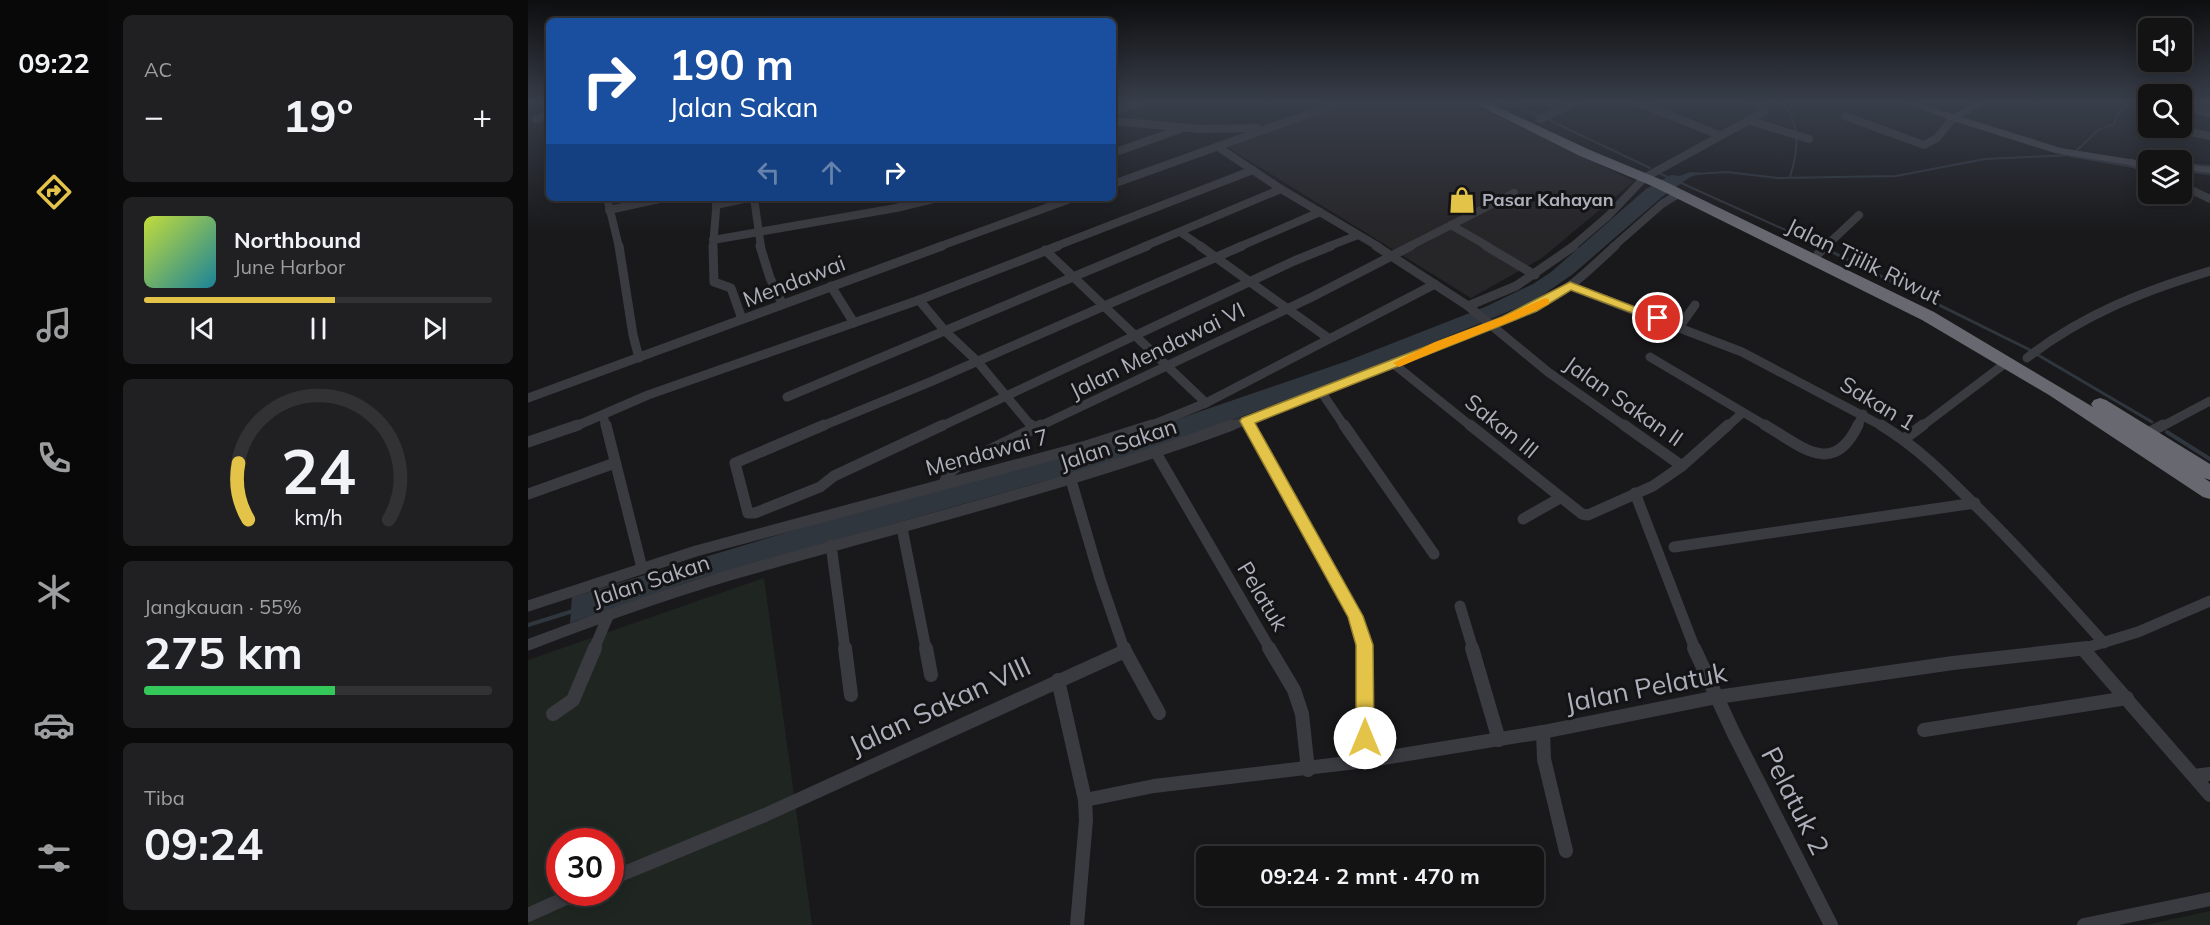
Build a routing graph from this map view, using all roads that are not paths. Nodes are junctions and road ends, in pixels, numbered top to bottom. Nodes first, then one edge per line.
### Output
1 (1132, 146) edge
2 (1572, 146) edge
3 (1592, 146) edge
4 (1706, 146) edge
5 (2044, 146) edge
6 (1218, 147) joint
7 (1116, 152) edge
8 (2132, 163) junction
9 (2138, 164) edge
10 (2138, 166) edge
11 (2192, 168) edge
12 (1253, 170) junction
13 (2210, 170) edge
14 (1116, 183) edge
15 (1663, 183) junction
16 (1281, 189) junction
17 (2192, 191) edge
18 (1514, 193) dead end
19 (2210, 198) edge
20 (608, 201) edge
21 (650, 201) edge
22 (754, 201) edge
23 (911, 201) edge
24 (1065, 201) edge
25 (716, 202) edge
26 (609, 210) junction
27 (1320, 212) junction
28 (1859, 215) dead end
29 (1450, 225) junction
30 (757, 231) junction
31 (1180, 232) junction
32 (1358, 235) junction
33 (1769, 235) junction
34 (713, 240) junction
35 (1045, 250) junction
36 (1818, 254) junction
37 (1393, 256) junction
38 (1215, 257) junction
39 (2210, 271) edge
40 (1535, 275) junction
41 (1074, 277) junction
42 (1251, 282) junction
43 (1435, 284) junction
44 (831, 286) junction
45 (1570, 286) junction
46 (919, 300) junction
47 (782, 303) junction
48 (1103, 305) junction
49 (1695, 305) dead end
50 (1288, 309) junction
51 (1471, 309) junction
52 (742, 319) junction
53 (854, 323) junction
54 (1489, 324) junction
55 (1680, 326) junction
56 (945, 331) junction
57 (1137, 335) junction
58 (1328, 338) junction
59 (1650, 357) dead end
60 (639, 358) junction
61 (2027, 358) junction
62 (977, 362) junction
63 (2007, 362) junction
64 (1395, 365) junction
65 (1169, 366) junction
66 (1322, 393) junction
67 (787, 397) dead end
68 (1006, 397) junction
69 (528, 398) edge
70 (2210, 401) edge
71 (1206, 403) junction
72 (1742, 413) junction
73 (1863, 414) junction
74 (603, 415) junction
75 (1247, 421) junction
76 (1034, 429) junction
77 (2148, 433) junction
78 (1904, 439) junction
79 (528, 442) edge
80 (1156, 453) junction
81 (615, 464) junction
82 (1682, 466) junction
83 (2210, 473) edge
84 (1071, 480) junction
85 (944, 483) junction
86 (2210, 492) edge
87 (528, 494) edge
88 (1635, 494) junction
89 (1560, 498) junction
90 (1974, 504) junction
91 (1586, 515) joint
92 (1523, 519) dead end
93 (902, 528) junction
94 (831, 545) junction
95 (1674, 547) dead end
96 (1434, 554) dead end
97 (642, 568) junction
98 (2210, 601) edge
99 (528, 606) edge
100 (1460, 606) dead end
101 (609, 614) junction
102 (2104, 643) junction
103 (528, 645) edge
104 (2083, 649) junction
105 (1125, 651) junction
106 (931, 675) dead end
107 (1058, 680) junction
108 (851, 695) dead end
109 (1717, 698) junction
110 (2127, 698) junction
111 (1159, 713) dead end
112 (553, 714) dead end
113 (1924, 730) dead end
114 (1543, 732) junction
115 (1498, 740) junction
116 (1365, 761) junction
117 (1308, 770) junction
118 (2210, 774) edge
119 (2194, 776) junction
120 (2210, 795) edge
121 (1085, 800) junction
122 (1566, 851) dead end
123 (624, 873) edge
124 (2210, 899) edge
125 (548, 906) edge
126 (528, 915) edge
127 (1077, 925) edge
128 (1831, 925) edge
129 (2084, 925) edge

1 - 7 street
2 - 15 highway, Jalan Tjilik Riwut
3 - 15 highway, Jalan Tjilik Riwut
4 - 15 street
5 - 8 street
6 - 12 street, Jalan Sakan II
6 - 14 street
8 - 9 street
8 - 10 street
11 - 13 street
12 - 16 street, Jalan Sakan II
12 - 35 street
15 - 33 highway, Jalan Tjilik Riwut
15 - 40 street
15 - 45 street, Jalan Sakan
16 - 27 street, Jalan Sakan II
16 - 31 street
17 - 19 street
18 - 29 street, Jalan Mendawai VI
20 - 26 street
21 - 26 street
22 - 30 street
23 - 30 street
24 - 44 street, Mendawai
25 - 34 street
26 - 60 street
27 - 32 street, Jalan Sakan II
27 - 38 street
28 - 36 street
29 - 37 street, Jalan Mendawai VI
29 - 40 street
30 - 34 street
30 - 47 street
31 - 38 street
31 - 41 street
32 - 37 street, Jalan Sakan II
32 - 42 street
33 - 36 highway, Jalan Tjilik Riwut
33 - 63 highway, Jalan Tjilik Riwut
34 - 52 street
35 - 41 street
35 - 46 street
36 - 61 highway, Jalan Tjilik Riwut
37 - 43 street, Jalan Sakan II
37 - 50 street, Jalan Mendawai VI
38 - 42 street
38 - 48 street
39 - 61 street
40 - 51 street
41 - 48 street
41 - 56 street
42 - 50 street
42 - 57 street
43 - 51 street, Jalan Sakan II
43 - 58 street, Mendawai 7
44 - 47 street, Mendawai
44 - 53 street
45 - 54 street, Jalan Sakan
45 - 55 street, Sakan 1
46 - 53 street
46 - 56 street
47 - 52 street, Mendawai
48 - 57 street
48 - 62 street
49 - 55 street
50 - 58 street
50 - 65 street, Jalan Mendawai VI
51 - 54 street, Jalan Sakan II
52 - 60 street, Mendawai
53 - 74 street
54 - 64 street, Jalan Sakan
54 - 82 street, Jalan Sakan II
55 - 73 street, Sakan 1
56 - 62 street
56 - 67 street
57 - 65 street
57 - 68 street
58 - 71 street, Mendawai 7
59 - 72 street
60 - 69 street, Mendawai
61 - 77 highway, Jalan Tjilik Riwut
62 - 68 street
62 - 68 street
63 - 78 street
63 - 86 highway, Jalan Tjilik Riwut
64 - 66 street, Jalan Sakan
64 - 89 street, Sakan III
65 - 71 street
65 - 76 street, Jalan Mendawai VI
66 - 75 street, Jalan Sakan
66 - 96 street
68 - 76 street
70 - 77 street
71 - 85 street, Mendawai 7
72 - 73 street
72 - 82 street
73 - 78 street, Sakan 1
74 - 79 street
74 - 81 street
75 - 80 street, Jalan Sakan
75 - 116 street
76 - 85 street, Jalan Mendawai VI
77 - 83 highway, Jalan Tjilik Riwut
78 - 90 street, Sakan 1
80 - 84 street, Jalan Sakan
80 - 117 street, Pelatuk
81 - 87 street
81 - 97 street
82 - 88 street, Jalan Sakan II
84 - 93 street, Jalan Sakan
84 - 105 street
85 - 97 street, Mendawai 7
88 - 91 street, Jalan Sakan II
88 - 109 street, Pelatuk 2
89 - 91 street, Sakan III
89 - 92 street
90 - 95 street
90 - 102 street, Sakan 1
93 - 94 street, Jalan Sakan
93 - 106 street
94 - 101 street, Jalan Sakan
94 - 108 street
97 - 99 street, Mendawai 7
98 - 102 street, Jalan Pelatuk
100 - 115 street
101 - 103 street, Jalan Sakan
101 - 112 street
102 - 104 street, Jalan Pelatuk
104 - 109 street, Jalan Pelatuk
104 - 110 street
105 - 107 street, Jalan Sakan VIII
105 - 111 street
107 - 121 street
107 - 123 street, Jalan Sakan VIII
109 - 114 street, Jalan Pelatuk
109 - 128 street, Pelatuk 2
110 - 113 street
110 - 119 street
114 - 115 street, Jalan Pelatuk
114 - 122 street
115 - 116 street, Jalan Pelatuk
116 - 117 street, Jalan Pelatuk
117 - 121 street, Jalan Pelatuk
118 - 119 street
119 - 120 street
121 - 127 street
124 - 129 street
125 - 126 street

